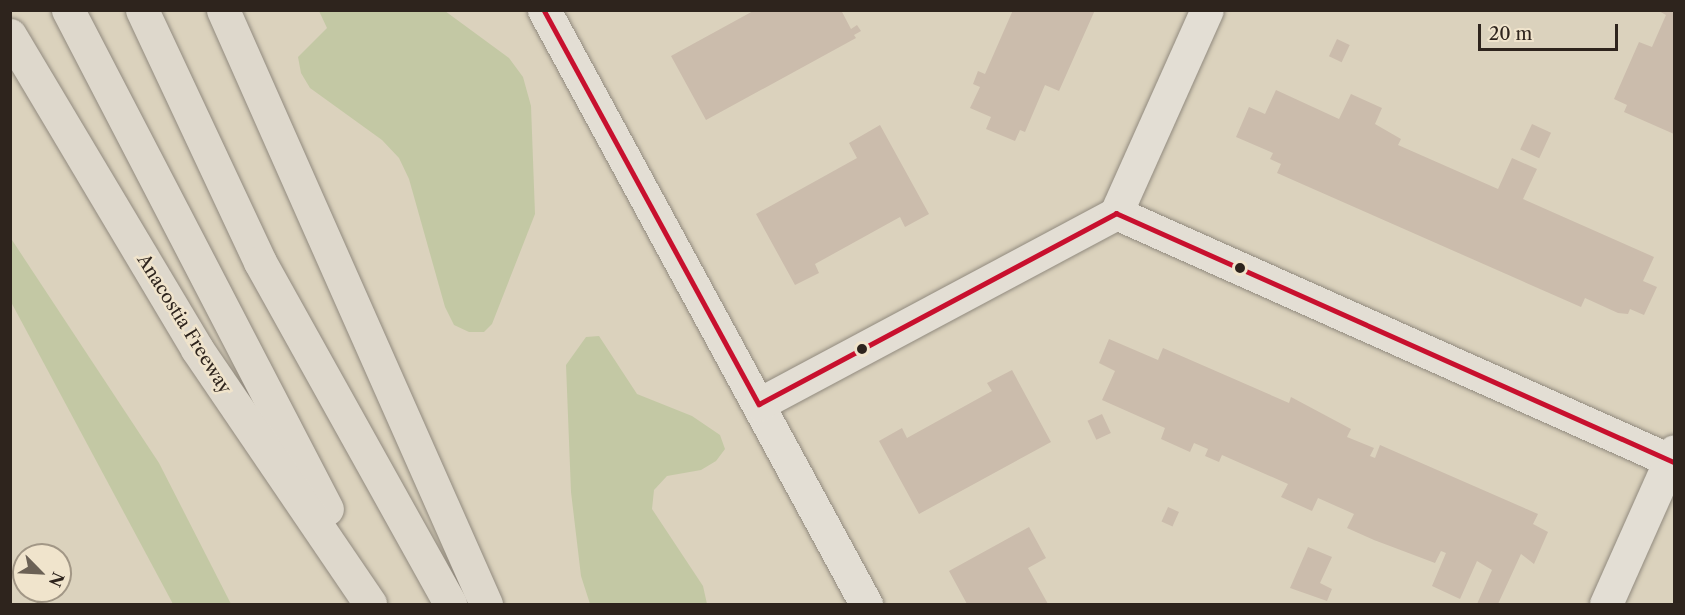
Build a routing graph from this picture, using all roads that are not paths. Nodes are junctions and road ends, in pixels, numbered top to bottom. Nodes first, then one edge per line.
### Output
1 (68, 10) edge
2 (142, 10) edge
3 (223, 10) edge
4 (544, 10) edge
5 (1207, 10) edge
6 (10, 35) edge
7 (1116, 213) junction
8 (759, 404) junction
9 (1673, 458) edge
10 (370, 604) edge
11 (377, 604) edge
12 (450, 604) edge
13 (486, 604) edge
14 (867, 604) edge
15 (1606, 604) edge

1 - 11 highway
2 - 12 highway
3 - 13 highway
4 - 8 street
5 - 7 street
6 - 10 highway, Anacostia Freeway
7 - 8 street
7 - 9 street
8 - 14 street
9 - 15 street

